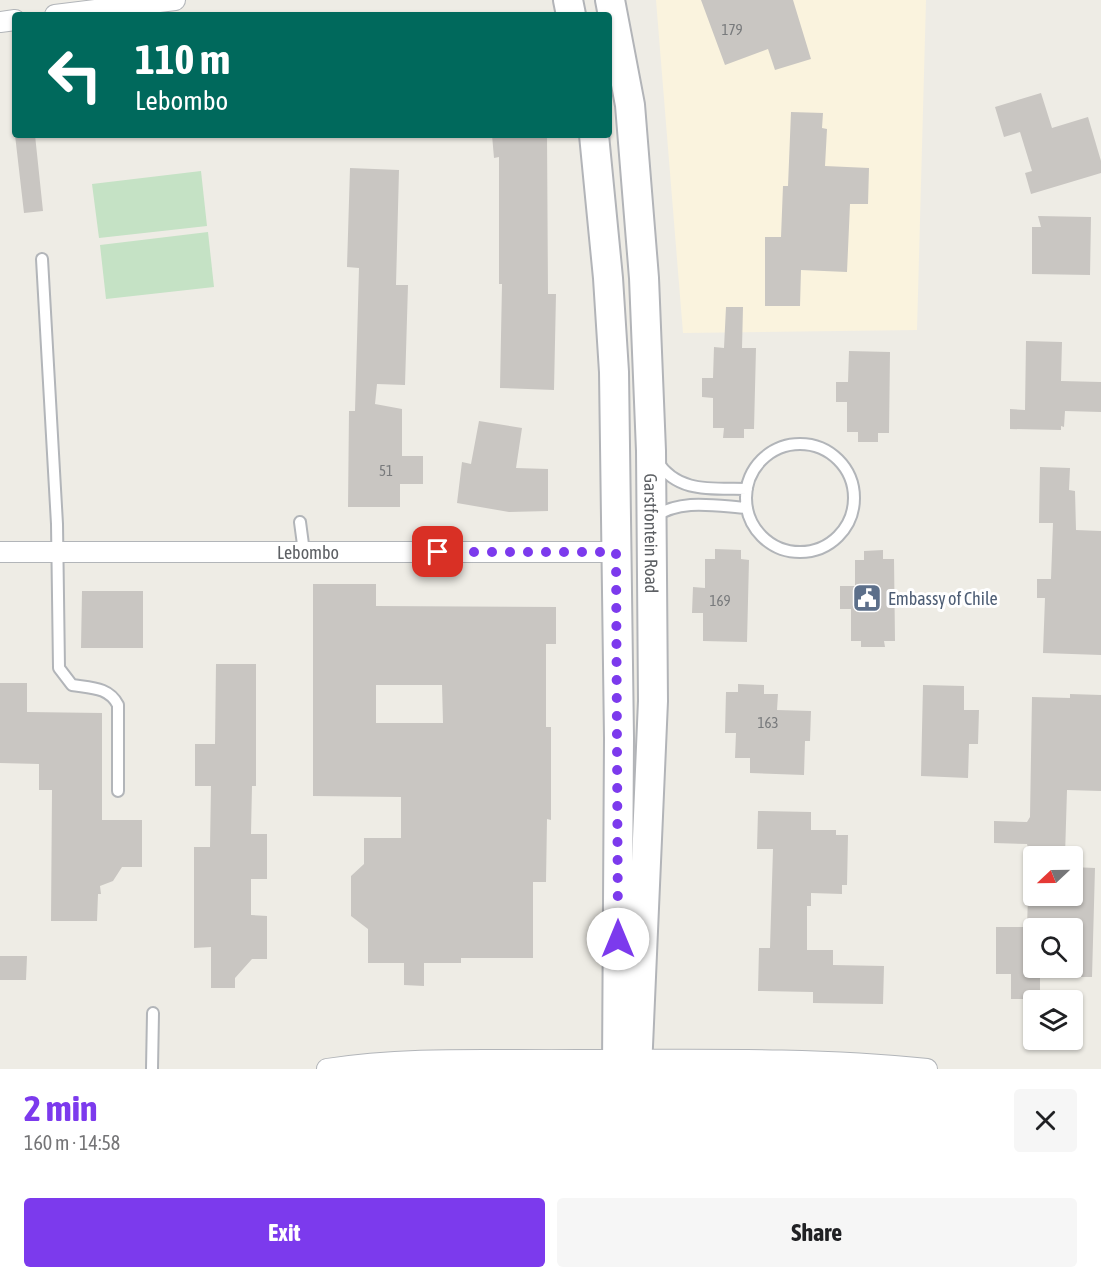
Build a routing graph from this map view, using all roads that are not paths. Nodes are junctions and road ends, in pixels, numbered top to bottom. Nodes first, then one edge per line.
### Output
1 (175, 0) edge
2 (610, 0) edge
3 (79, 12) edge
4 (594, 138) edge
5 (42, 259) dead end
6 (651, 451) junction
7 (747, 489) junction
8 (747, 508) junction
9 (652, 518) junction
10 (300, 522) dead end
11 (0, 552) edge
12 (57, 552) junction
13 (304, 552) junction
14 (616, 552) junction
15 (117, 791) dead end
16 (153, 1013) dead end
17 (482, 1065) edge
18 (627, 1065) edge
19 (152, 1069) edge
20 (327, 1069) edge
21 (927, 1069) edge

1 - 3 street
2 - 6 main road, Garstfontein Road
4 - 14 main road, Garstfontein Road
5 - 12 lane
6 - 7 lane
6 - 9 main road, Garstfontein Road
7 - 8 lane
7 - 8 lane
8 - 9 lane
9 - 18 main road, Garstfontein Road
10 - 13 lane
11 - 12 street, Lebombo
12 - 13 street, Lebombo
12 - 15 lane
13 - 14 street, Lebombo
14 - 18 main road, Garstfontein Road
16 - 19 lane
17 - 18 street
17 - 20 street
18 - 21 street

